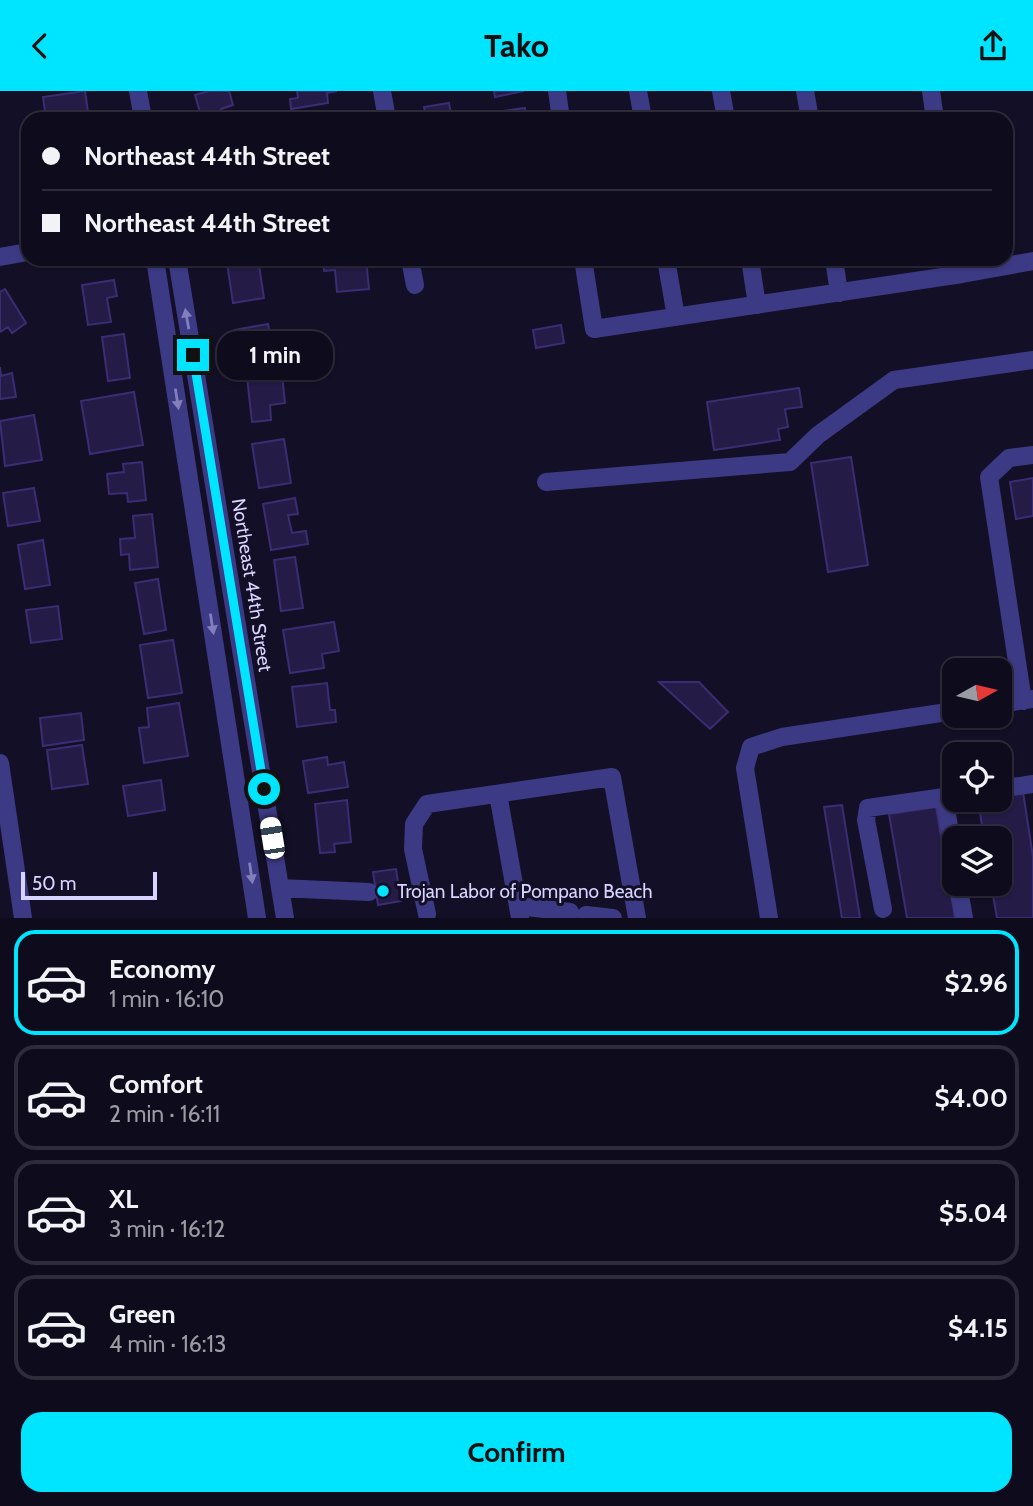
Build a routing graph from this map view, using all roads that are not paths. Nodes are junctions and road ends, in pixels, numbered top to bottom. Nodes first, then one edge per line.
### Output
1 (138, 91) edge
2 (382, 91) edge
3 (557, 91) edge
4 (638, 91) edge
5 (721, 91) edge
6 (805, 91) edge
7 (931, 91) edge
8 (142, 112) edge
9 (386, 112) edge
10 (560, 112) edge
11 (642, 112) edge
12 (725, 112) edge
13 (809, 112) edge
14 (935, 112) edge
15 (21, 253) edge
16 (0, 257) edge
17 (1033, 261) edge
18 (1013, 263) edge
19 (156, 266) edge
20 (178, 266) edge
21 (411, 266) edge
22 (584, 266) edge
23 (667, 266) edge
24 (751, 266) edge
25 (835, 266) edge
26 (960, 267) edge
27 (415, 285) dead end
28 (839, 293) junction
29 (757, 305) junction
30 (676, 317) junction
31 (1033, 360) edge
32 (1033, 455) edge
33 (546, 482) dead end
34 (1028, 700) edge
35 (942, 713) edge
36 (0, 763) edge
37 (1033, 784) edge
38 (1012, 787) edge
39 (498, 794) junction
40 (942, 797) edge
41 (280, 888) junction
42 (369, 892) dead end
43 (960, 896) edge
44 (883, 909) dead end
45 (519, 912) edge
46 (427, 914) dead end
47 (23, 918) edge
48 (257, 918) edge
49 (285, 918) edge
50 (613, 918) edge
51 (637, 918) edge
52 (769, 918) edge
53 (964, 918) edge

1 - 8 street
2 - 9 street
3 - 10 street
4 - 11 street
5 - 12 street
6 - 13 street
7 - 14 street
15 - 16 street
17 - 18 street
19 -> 48 street
41 -> 20 street, Northeast 44th Street
21 - 27 street
22 - 30 street
23 - 30 street
24 - 29 street
25 - 28 street
26 - 28 street
28 - 29 street
29 - 30 street
31 - 33 street
32 - 34 street
35 - 52 street
36 - 47 street
37 - 38 street
39 - 45 street
39 - 46 street
39 - 51 street
40 - 44 street
41 - 42 street
41 - 49 street, Northeast 44th Street
43 - 53 street
45 - 50 street

